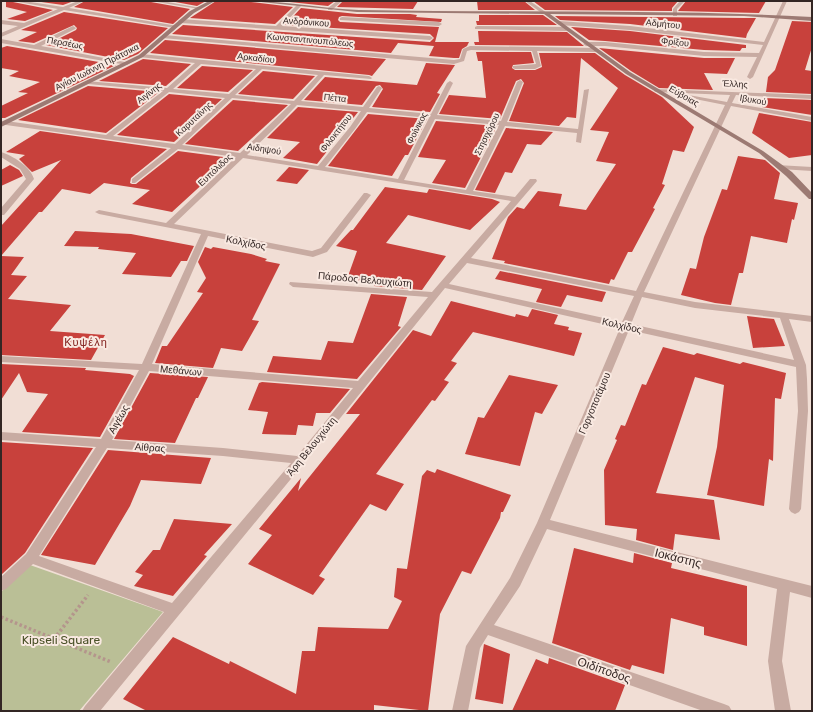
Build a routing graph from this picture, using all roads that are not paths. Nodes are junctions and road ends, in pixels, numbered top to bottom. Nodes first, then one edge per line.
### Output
1 (15, 1) edge
2 (82, 1) edge
3 (153, 1) edge
4 (213, 1) edge
5 (253, 1) edge
6 (340, 1) edge
7 (527, 1) edge
8 (682, 1) edge
9 (785, 1) edge
10 (299, 6) junction
11 (199, 8) junction
12 (62, 9) junction
13 (330, 9) junction
14 (349, 10) junction
15 (545, 13) junction
16 (675, 14) junction
17 (777, 17) junction
18 (342, 19) junction
19 (812, 19) edge
20 (181, 21) junction
21 (1, 22) edge
22 (559, 23) junction
23 (439, 24) dead end
24 (24, 25) junction
25 (175, 26) junction
26 (73, 28) dead end
27 (277, 28) junction
28 (477, 28) dead end
29 (566, 29) junction
30 (333, 32) junction
31 (1, 35) edge
32 (164, 37) junction
33 (430, 38) dead end
34 (1, 41) edge
35 (586, 44) junction
36 (766, 44) junction
37 (35, 47) junction
38 (534, 49) junction
39 (595, 50) junction
40 (761, 55) junction
41 (141, 56) junction
42 (201, 62) junction
43 (127, 63) junction
44 (262, 67) junction
45 (515, 67) dead end
46 (323, 73) junction
47 (750, 77) dead end
48 (369, 78) dead end
49 (88, 82) junction
50 (520, 82) dead end
51 (450, 83) dead end
52 (379, 88) dead end
53 (168, 90) junction
54 (587, 90) dead end
55 (656, 90) junction
56 (734, 93) junction
57 (667, 96) junction
58 (231, 97) junction
59 (812, 97) edge
60 (296, 103) junction
61 (729, 104) junction
62 (365, 110) junction
63 (433, 117) junction
64 (812, 120) edge
65 (503, 123) junction
66 (4, 124) edge
67 (719, 126) junction
68 (580, 132) junction
69 (107, 137) junction
70 (579, 142) dead end
71 (176, 147) junction
72 (1, 154) edge
73 (243, 156) junction
74 (780, 167) junction
75 (320, 168) junction
76 (812, 169) edge
77 (135, 180) dead end
78 (400, 181) junction
79 (533, 181) dead end
80 (469, 192) junction
81 (367, 195) dead end
82 (812, 196) edge
83 (517, 200) junction
84 (4, 205) edge
85 (99, 212) dead end
86 (1, 213) edge
87 (167, 226) junction
88 (204, 234) junction
89 (466, 260) junction
90 (293, 284) dead end
91 (443, 285) junction
92 (639, 294) junction
93 (435, 296) junction
94 (784, 317) junction
95 (812, 319) edge
96 (627, 326) junction
97 (1, 359) edge
98 (800, 365) junction
99 (146, 367) junction
100 (360, 385) junction
101 (1, 436) edge
102 (104, 444) junction
103 (300, 460) junction
104 (795, 509) dead end
105 (543, 523) junction
106 (30, 558) junction
107 (1, 585) edge
108 (784, 585) junction
109 (812, 592) edge
110 (174, 610) junction
111 (484, 628) junction
112 (90, 711) edge
113 (460, 711) edge
114 (724, 711) edge
115 (783, 711) edge

1 - 12 street
2 - 12 street
3 - 11 street
4 - 11 main road, Αγίου Ιωάννη Πράτσικα
5 - 10 main road
6 - 13 street
7 - 15 street
8 - 16 street
9 - 17 street
10 - 13 main road
10 - 27 street
11 - 20 main road, Αγίου Ιωάννη Πράτσικα
12 - 24 street
12 - 25 street
13 - 14 main road
14 - 15 main road
14 - 18 street
15 - 16 main road
15 - 22 main road, Εύβοιας
16 - 17 main road
17 - 19 main road
17 - 36 street
18 - 23 street
18 - 30 street
20 - 25 main road, Αγίου Ιωάννη Πράτσικα
20 - 27 street, Ανδρόνικου
21 - 24 street
22 - 29 main road, Εύβοιας
22 - 36 street, Αδμήτου
24 - 31 street
25 - 32 main road, Αγίου Ιωάννη Πράτσικα
26 - 37 street
27 - 30 street, Ανδρόνικου
28 - 29 street
29 - 35 main road, Εύβοιας
30 - 33 street, Ανδρόνικου
32 - 38 street, Κωνσταντινουπόλεως
32 - 41 main road, Αγίου Ιωάννη Πράτσικα
34 - 37 street, Περσέως
35 - 39 main road, Εύβοιας
35 - 40 street, Φρίξου
36 - 40 street
37 - 43 street, Περσέως
38 - 39 street
38 - 45 street
39 - 55 main road, Εύβοιας
40 - 47 street
41 - 42 street, Αρκαδίου
41 - 43 main road, Αγίου Ιωάννη Πράτσικα
42 - 44 street, Αρκαδίου
42 - 53 street, Αιγίνης
43 - 49 main road, Αγίου Ιωάννη Πράτσικα
44 - 46 street, Αρκαδίου
44 - 58 street, Καρυταίνης
46 - 48 street, Αρκαδίου
46 - 60 street, Ευπόλιδος
49 - 53 street, Πέττα
49 - 66 main road, Αγίου Ιωάννη Πράτσικα
50 - 65 street, Στησιχόρου
51 - 63 street, Φοίνικος
52 - 62 street, Φιλοκτήτου
53 - 58 street, Πέττα
53 - 69 street, Αιγίνης
54 - 68 street
55 - 56 street, Έλλης
55 - 57 main road, Εύβοιας
56 - 59 street, Έλλης
56 - 61 street, Γοργοποτάμου
57 - 61 street, Ιβυκού
57 - 67 main road, Εύβοιας
58 - 60 street, Πέττα
58 - 71 street, Καρυταίνης
60 - 62 street, Πέττα
60 - 73 street, Ευπόλιδος
61 - 64 street, Ιβυκού
61 - 67 street, Γοργοποτάμου
62 - 63 street, Πέττα
62 - 75 street, Φιλοκτήτου
63 - 65 street, Πέττα
63 - 78 street, Φοίνικος
65 - 68 street, Πέττα
65 - 80 street, Στησιχόρου
66 - 69 street, Αιδηψού
67 - 74 main road, Εύβοιας
67 - 92 street, Γοργοποτάμου
68 - 70 street
69 - 71 street, Αιδηψού
71 - 73 street, Αιδηψού
71 - 77 street, Καρυταίνης
72 - 84 street
73 - 75 street, Αιδηψού
73 - 87 street, Ευπόλιδος
74 - 76 street
74 - 82 main road, Εύβοιας
75 - 78 street, Αιδηψού
78 - 80 street, Αιδηψού
79 - 83 street, Άρη Βελουχιώτη
80 - 83 street, Αιδηψού
81 - 88 street, Κολχίδος
83 - 89 street, Άρη Βελουχιώτη
84 - 86 street
85 - 87 street, Κολχίδος
87 - 88 street, Κολχίδος
88 - 99 street, Αιγέως
89 - 91 street, Άρη Βελουχιώτη
89 - 92 street
90 - 93 street, Πάροδος Βελουχιώτη
91 - 93 street, Άρη Βελουχιώτη
91 - 96 street, Κολχίδος
92 - 94 street
92 - 96 street, Γοργοποτάμου
93 - 100 street, Άρη Βελουχιώτη
94 - 95 street
94 - 98 street
96 - 98 street, Κολχίδος
96 - 105 street, Γοργοποτάμου
97 - 99 street, Μεθάνων
98 - 104 street
99 - 100 street, Μεθάνων
99 - 102 street, Αιγέως
100 - 103 street, Άρη Βελουχιώτη
101 - 102 street, Αίθρας
102 - 103 street, Αίθρας
102 - 106 street, Αιγέως
103 - 110 street, Άρη Βελουχιώτη
105 - 108 street, Ιοκάστης
105 - 111 street, Γοργοποτάμου
106 - 107 street, Αιγέως
106 - 110 street
108 - 109 street, Ιοκάστης
108 - 115 street
110 - 112 street, Άρη Βελουχιώτη
111 - 113 street, Γοργοποτάμου
111 - 114 street, Οιδίποδος

